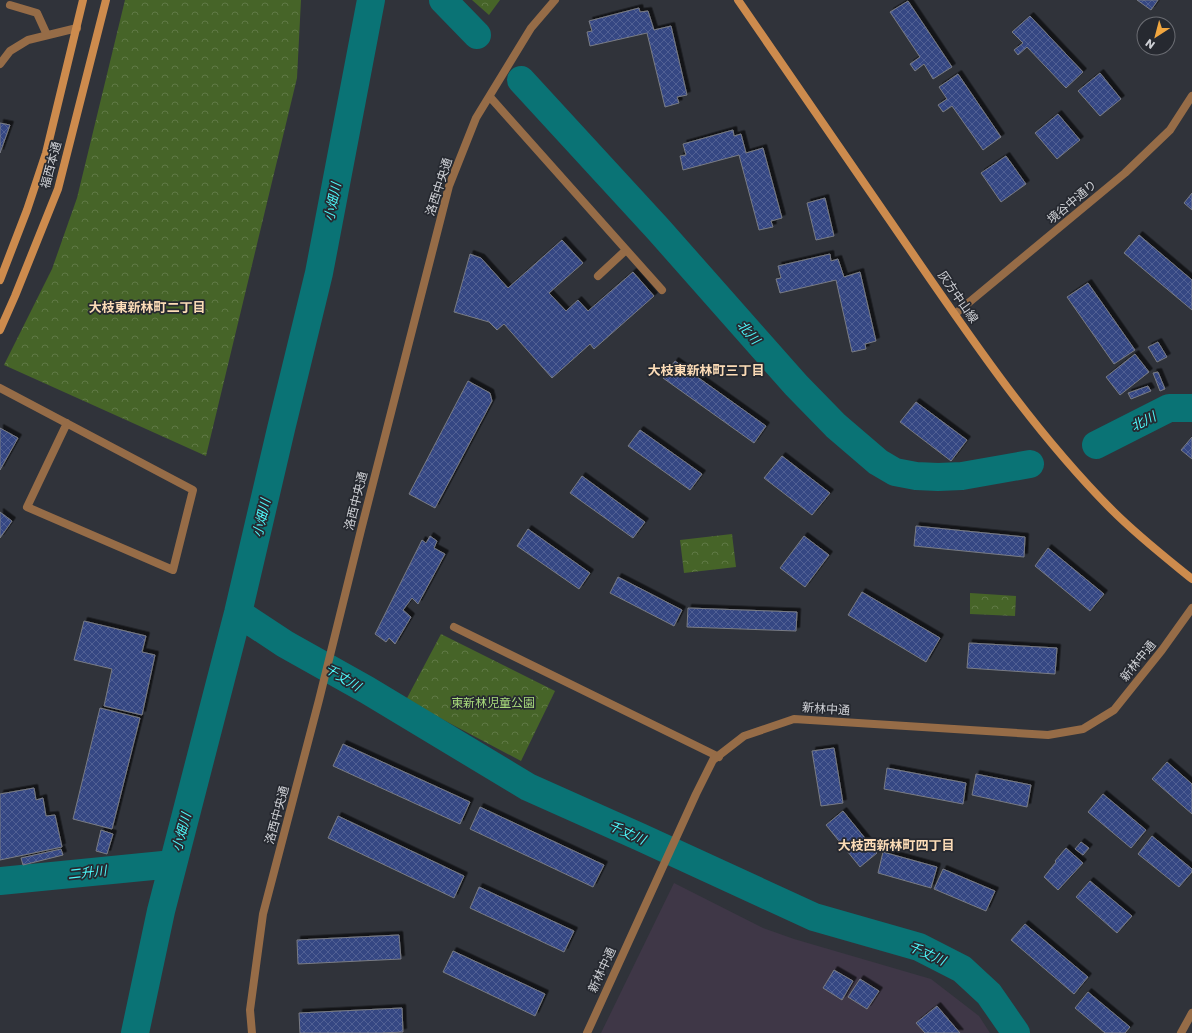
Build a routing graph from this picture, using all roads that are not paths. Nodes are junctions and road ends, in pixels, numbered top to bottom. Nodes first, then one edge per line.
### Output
1 (83, 0) edge
2 (106, 0) edge
3 (555, 0) edge
4 (738, 0) edge
5 (10, 5) dead end
6 (77, 28) junction
7 (47, 35) junction
8 (0, 64) edge
9 (1192, 96) edge
10 (490, 97) junction
11 (626, 250) junction
12 (598, 276) dead end
13 (0, 280) edge
14 (662, 290) dead end
15 (955, 314) junction
16 (0, 330) edge
17 (0, 388) edge
18 (67, 423) junction
19 (1192, 579) edge
20 (1192, 608) edge
21 (454, 627) dead end
22 (718, 757) junction
23 (1192, 1013) edge
24 (1189, 1025) edge
25 (252, 1033) edge
26 (587, 1033) edge
27 (1181, 1033) edge

1 - 6 main road, 福西本通
2 - 16 main road, 福西本通
3 - 10 street, 洛西中央通
4 - 15 main road, 灰方中山線
5 - 7 street
6 - 7 street
6 - 13 main road, 福西本通
7 - 8 street
9 - 15 street, 境谷中通り
10 - 11 street
10 - 25 street, 洛西中央通
11 - 12 street
11 - 14 street
15 - 19 main road, 灰方中山線
17 - 18 street
18 - 18 street
20 - 22 street, 新林中通
21 - 22 street
22 - 26 street, 新林中通
23 - 24 street
24 - 27 street

